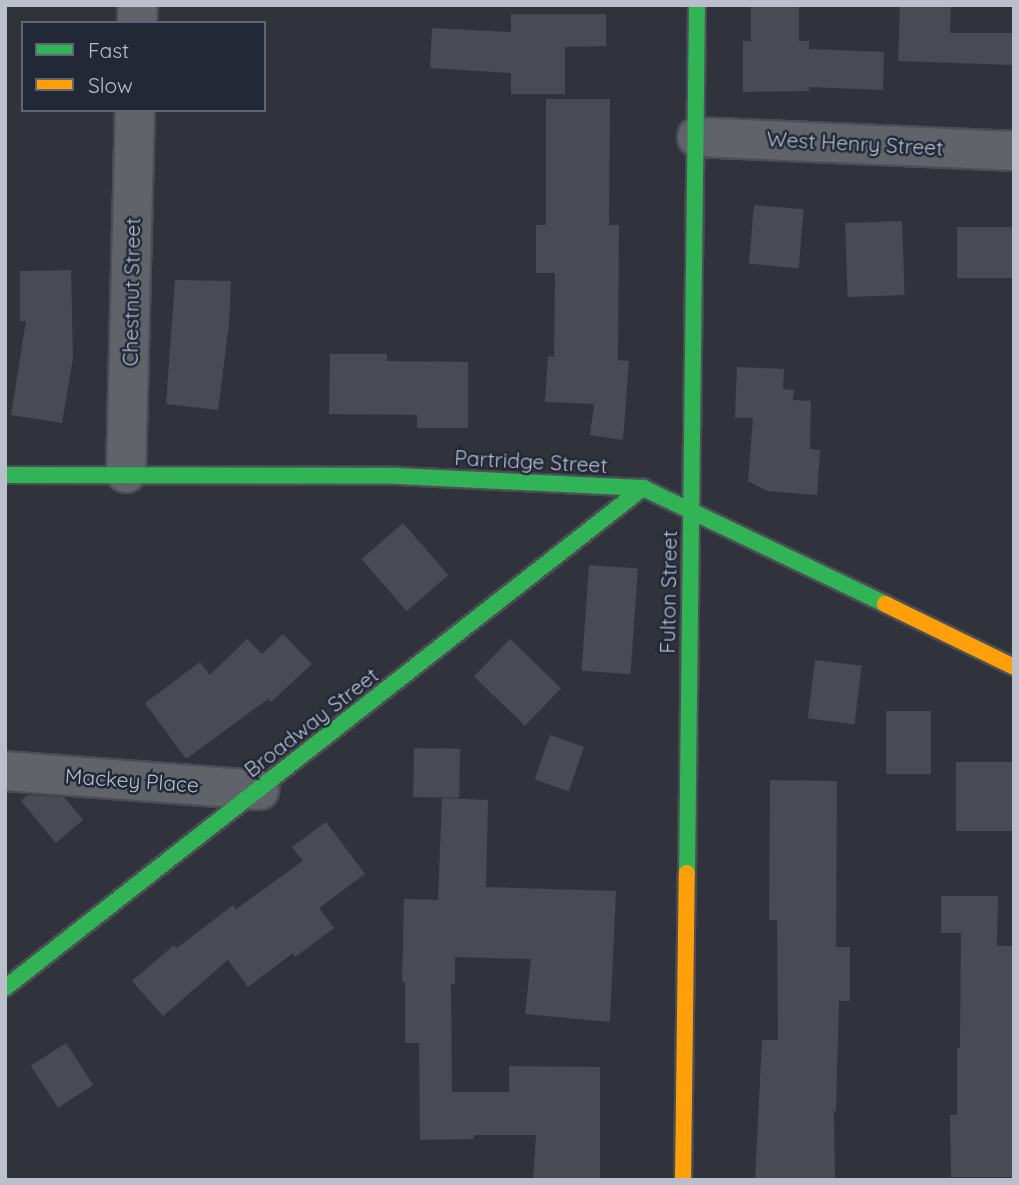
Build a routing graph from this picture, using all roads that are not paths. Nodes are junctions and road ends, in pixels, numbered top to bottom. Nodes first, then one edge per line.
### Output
1 (697, 5) edge
2 (135, 112) edge
3 (697, 137) junction
4 (1014, 151) edge
5 (126, 473) junction
6 (5, 475) edge
7 (643, 488) junction
8 (690, 508) junction
9 (1014, 667) edge
10 (5, 771) edge
11 (259, 790) junction
12 (5, 988) edge
13 (683, 1180) edge

1 - 3 street, Fulton Street
2 - 5 street, Chestnut Street
3 - 4 street, West Henry Street
3 - 8 street, Fulton Street
5 - 6 street, Partridge Street
5 - 7 street, Partridge Street
7 - 8 street, Partridge Street
7 - 11 street, Broadway Street
8 - 9 street, Partridge Street
8 - 13 street, Fulton Street
10 - 11 street, Mackey Place
11 - 12 street, Broadway Street

